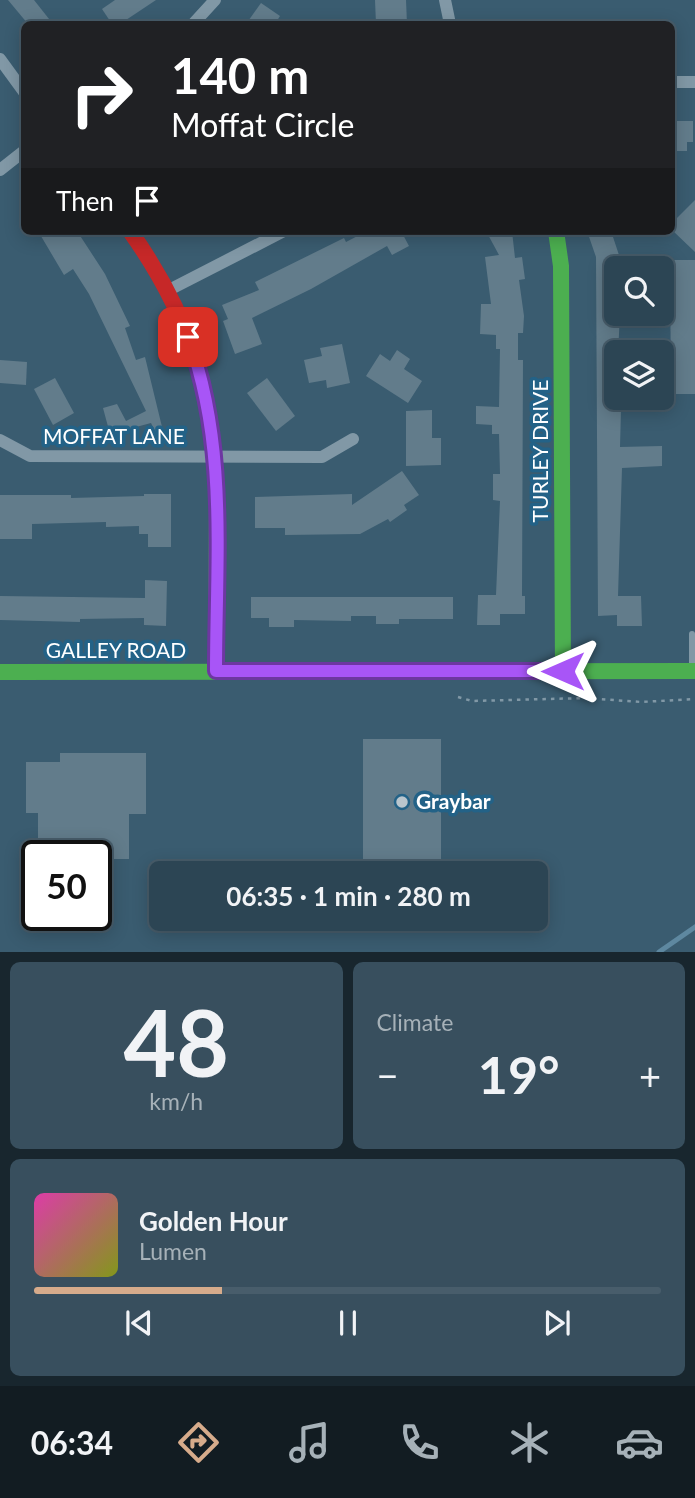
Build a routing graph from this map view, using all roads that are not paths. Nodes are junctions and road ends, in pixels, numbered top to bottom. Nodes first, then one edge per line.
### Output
1 (215, 0) edge
2 (445, 0) edge
3 (196, 21) edge
4 (449, 21) edge
5 (0, 59) edge
6 (675, 82) edge
7 (695, 82) edge
8 (21, 88) edge
9 (21, 153) edge
10 (0, 170) edge
11 (132, 235) edge
12 (276, 235) edge
13 (557, 235) edge
14 (167, 291) junction
15 (353, 439) dead end
16 (0, 440) edge
17 (215, 456) junction
18 (692, 635) dead end
19 (216, 671) junction
20 (563, 671) junction
21 (693, 671) edge
22 (0, 672) edge

1 - 3 street
2 - 4 street
5 - 8 street
6 - 7 street
9 - 10 street
11 - 14 street
12 - 14 street
13 - 20 street, TURLEY DRIVE
14 - 17 street
15 - 17 street, MOFFAT LANE
16 - 17 street, MOFFAT LANE
17 - 19 street
18 - 21 lane
19 - 20 street, GALLEY ROAD
19 - 22 street, GALLEY ROAD
20 - 21 street, GALLEY ROAD

